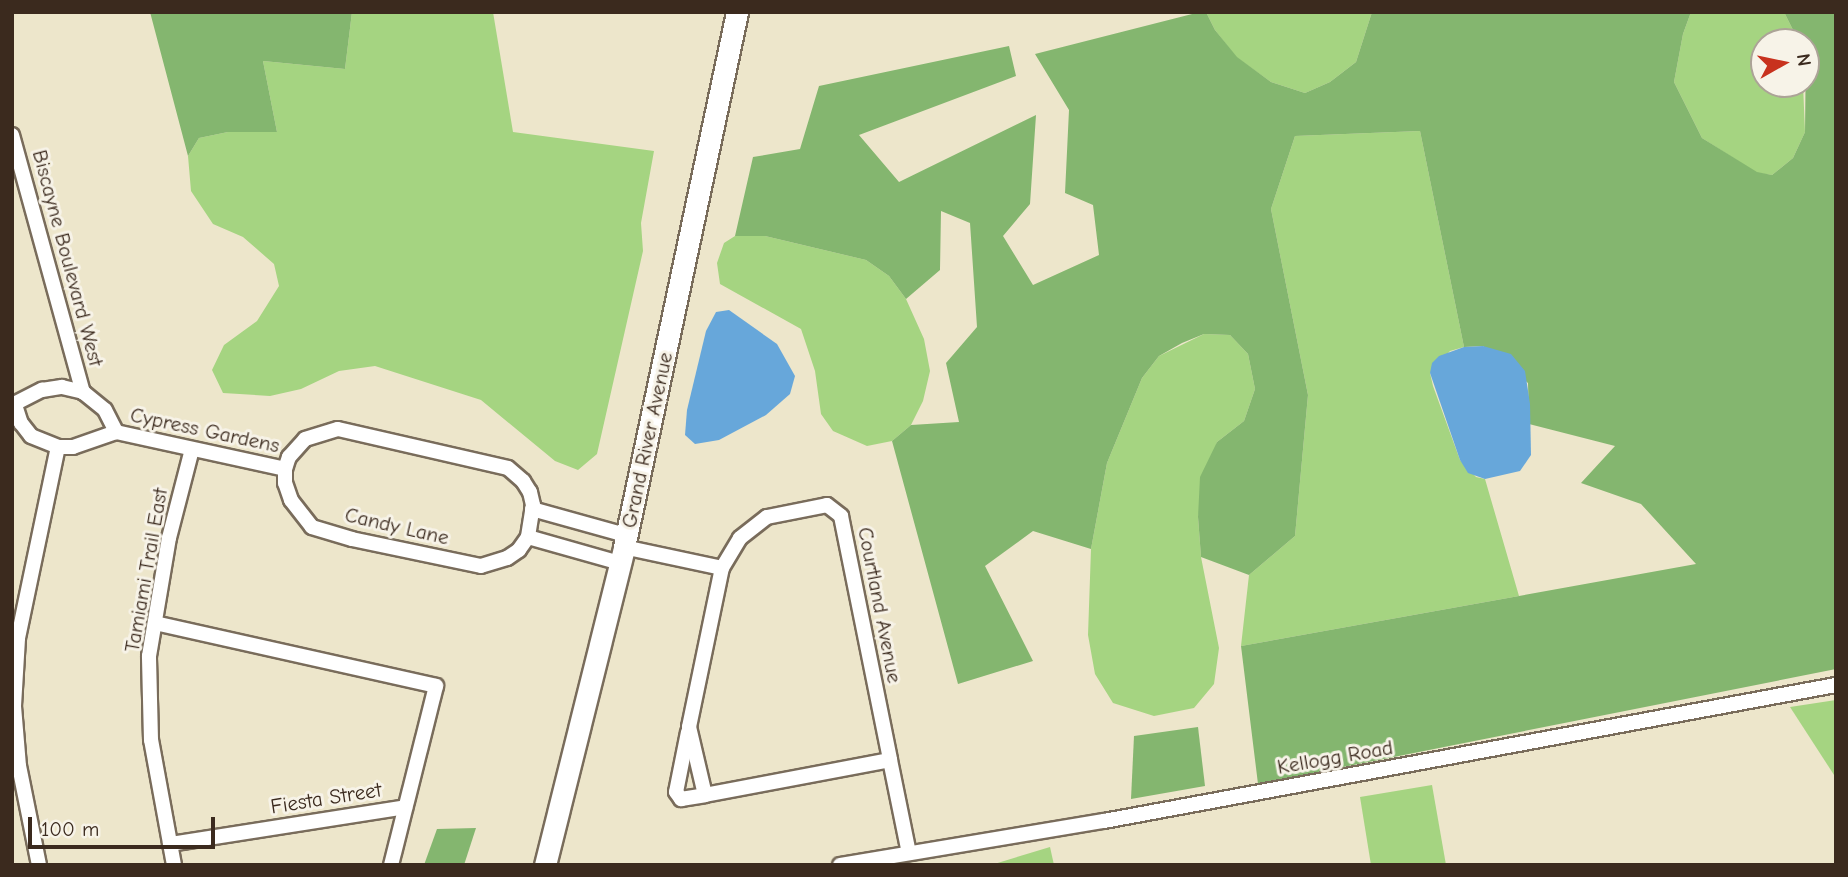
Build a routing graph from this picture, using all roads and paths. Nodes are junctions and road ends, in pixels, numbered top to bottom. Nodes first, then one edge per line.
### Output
1 (737, 12) edge
2 (12, 135) edge
3 (83, 392) junction
4 (14, 405) edge
5 (116, 432) junction
6 (58, 447) junction
7 (192, 449) junction
8 (285, 469) junction
9 (532, 509) junction
10 (528, 537) junction
11 (623, 548) junction
12 (722, 568) junction
13 (155, 624) junction
14 (1836, 685) edge
15 (689, 727) junction
16 (890, 760) junction
17 (705, 795) junction
18 (405, 807) junction
19 (170, 844) junction
20 (909, 853) junction
21 (39, 865) edge
22 (174, 865) edge
23 (391, 865) edge
24 (545, 865) edge
25 (840, 865) edge

1 - 11 main road, Grand River Avenue
2 - 3 street, Biscayne Boulevard West
3 - 4 street
3 - 5 street, Cypress Gardens
4 - 6 street
5 - 6 street
5 - 7 street, Cypress Gardens
6 - 21 street
7 - 8 street, Cypress Gardens
7 - 13 street, Tamiami Trail East
8 - 9 street, Cypress Gardens
8 - 10 street, Candy Lane
9 - 10 street
9 - 11 street
10 - 11 street
11 - 12 street
11 - 24 main road, Grand River Avenue
12 - 15 street, Courtland Avenue
12 - 16 street, Courtland Avenue
13 - 18 street
13 - 19 street, Tamiami Trail East
14 - 20 street, Kellogg Road
15 - 17 street, Courtland Avenue
15 - 17 street, Courtland Avenue
16 - 17 street, Courtland Avenue
16 - 20 street, Courtland Avenue
18 - 19 street, Fiesta Street
18 - 23 street
19 - 22 street, Tamiami Trail East
20 - 25 street, Kellogg Road

